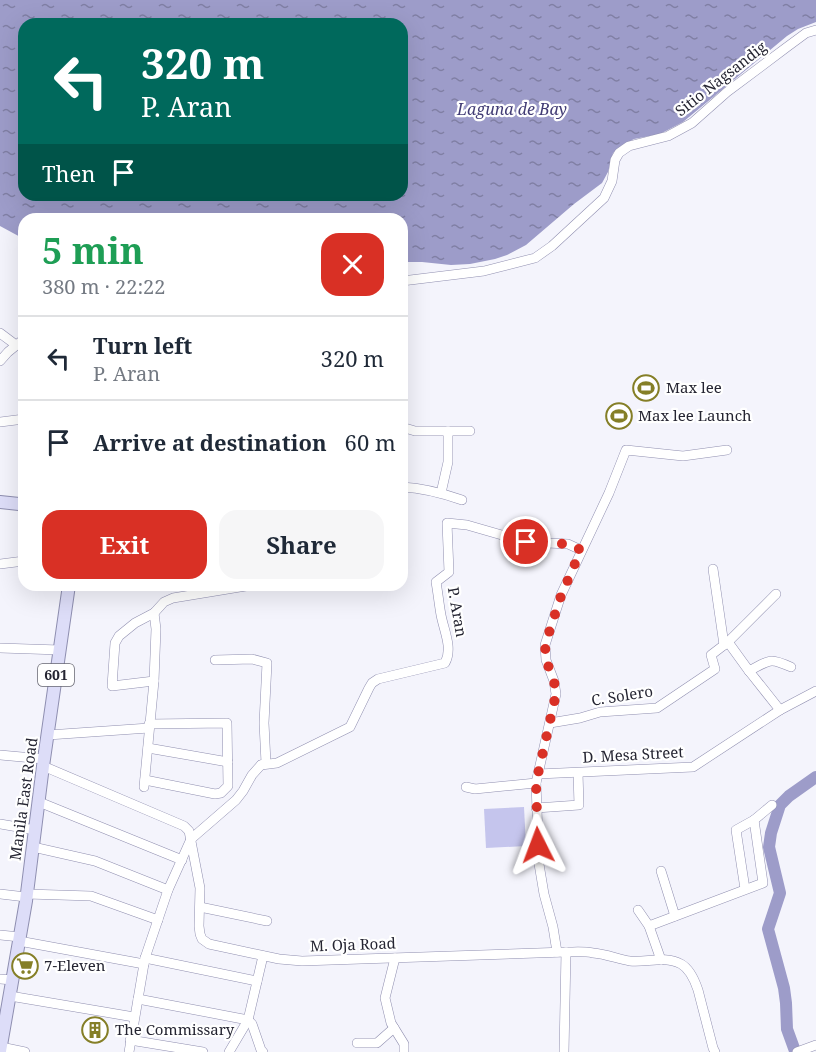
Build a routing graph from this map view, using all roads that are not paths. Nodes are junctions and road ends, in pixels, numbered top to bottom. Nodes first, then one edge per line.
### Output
1 (816, 30) edge
2 (408, 280) edge
3 (0, 333) edge
4 (18, 341) edge
5 (18, 344) edge
6 (0, 361) edge
7 (18, 420) edge
8 (0, 422) edge
9 (408, 429) edge
10 (447, 431) junction
11 (470, 431) dead end
12 (727, 450) dead end
13 (408, 487) edge
14 (441, 493) junction
15 (462, 500) dead end
16 (0, 502) edge
17 (18, 504) edge
18 (581, 550) junction
19 (18, 562) edge
20 (0, 564) edge
21 (713, 569) dead end
22 (68, 591) edge
23 (185, 591) edge
24 (776, 594) dead end
25 (154, 613) junction
26 (726, 644) junction
27 (0, 648) edge
28 (60, 650) junction
29 (215, 660) dead end
30 (791, 668) dead end
31 (749, 671) junction
32 (154, 681) junction
33 (816, 691) edge
34 (780, 710) junction
35 (550, 723) junction
36 (149, 726) junction
37 (48, 735) junction
38 (148, 748) junction
39 (0, 755) edge
40 (44, 762) junction
41 (228, 762) junction
42 (264, 764) junction
43 (578, 773) junction
44 (537, 779) junction
45 (466, 787) dead end
46 (39, 802) junction
47 (772, 805) dead end
48 (536, 808) junction
49 (754, 820) junction
50 (0, 824) edge
51 (35, 830) junction
52 (191, 839) junction
53 (33, 847) junction
54 (182, 860) junction
55 (661, 871) dead end
56 (745, 889) junction
57 (168, 890) junction
58 (0, 894) edge
59 (26, 896) junction
60 (200, 906) junction
61 (638, 910) dead end
62 (675, 916) junction
63 (158, 920) junction
64 (267, 921) dead end
65 (649, 927) junction
66 (0, 935) edge
67 (20, 939) junction
68 (561, 952) junction
69 (263, 956) junction
70 (395, 958) junction
71 (661, 960) junction
72 (144, 961) junction
73 (6, 980) edge
74 (257, 981) junction
75 (6, 997) edge
76 (138, 999) junction
77 (134, 1017) junction
78 (248, 1020) junction
79 (393, 1028) junction
80 (130, 1040) junction
81 (1, 1043) edge
82 (357, 1043) dead end
83 (816, 1046) edge
84 (25, 1052) edge
85 (129, 1052) edge
86 (203, 1052) edge
87 (229, 1052) edge
88 (263, 1052) edge
89 (404, 1052) edge
90 (564, 1052) edge
91 (715, 1052) edge
92 (797, 1052) edge

1 - 2 street, Sitio Nagsandig
3 - 4 street
5 - 6 street
7 - 8 street
9 - 10 street
10 - 11 street
10 - 14 street
12 - 18 street
13 - 14 street
14 - 15 street
16 - 17 main road
18 - 35 street
18 - 42 street, P. Aran
19 - 20 street
21 - 26 street
22 - 28 main road, Manila East Road / 601
23 - 25 street
24 - 26 street
25 - 32 street
25 - 32 street
26 - 31 street
26 - 35 street, C. Solero
27 - 28 street
28 - 37 main road, Manila East Road / 601
29 - 42 street
30 - 31 street
31 - 34 street
32 - 36 street
33 - 34 street, D. Mesa Street
34 - 43 street, D. Mesa Street
35 - 44 street
36 - 37 street
36 - 38 street
36 - 41 street
37 - 40 main road, Manila East Road / 601
38 - 41 street
38 - 41 street
39 - 40 street
40 - 46 main road, Manila East Road / 601
40 - 52 street
42 - 52 street
43 - 44 street, D. Mesa Street
43 - 48 street
44 - 45 street, D. Mesa Street
44 - 48 street
46 - 51 main road, Manila East Road / 601
46 - 54 street
47 - 49 street
48 - 68 street
49 - 56 street
49 - 56 street
50 - 51 street
51 - 53 main road, Manila East Road / 601
52 - 54 street
52 - 60 street, M. Oja Road
53 - 57 street
53 - 59 main road, Manila East Road / 601
54 - 57 street
55 - 62 street
56 - 62 street
57 - 63 street
58 - 59 street
59 - 63 street
59 - 67 main road, Manila East Road / 601
60 - 64 street
60 - 69 street, M. Oja Road
61 - 65 street
62 - 65 street
63 - 72 street
65 - 71 street
66 - 67 street
67 - 72 street
67 - 73 main road, Manila East Road / 601
68 - 70 street, M. Oja Road
68 - 71 street, M. Oja Road
68 - 90 street
69 - 70 street, M. Oja Road
69 - 74 street
70 - 79 street
71 - 91 street, M. Oja Road
72 - 74 street
72 - 76 street
73 - 75 main road, Manila East Road / 601
74 - 78 street
75 - 77 street
75 - 81 main road, Manila East Road / 601
76 - 77 street
76 - 78 street
77 - 80 street
78 - 87 street
78 - 88 street
79 - 82 street
79 - 89 street
80 - 85 street
80 - 86 street
81 - 84 street
83 - 92 street

